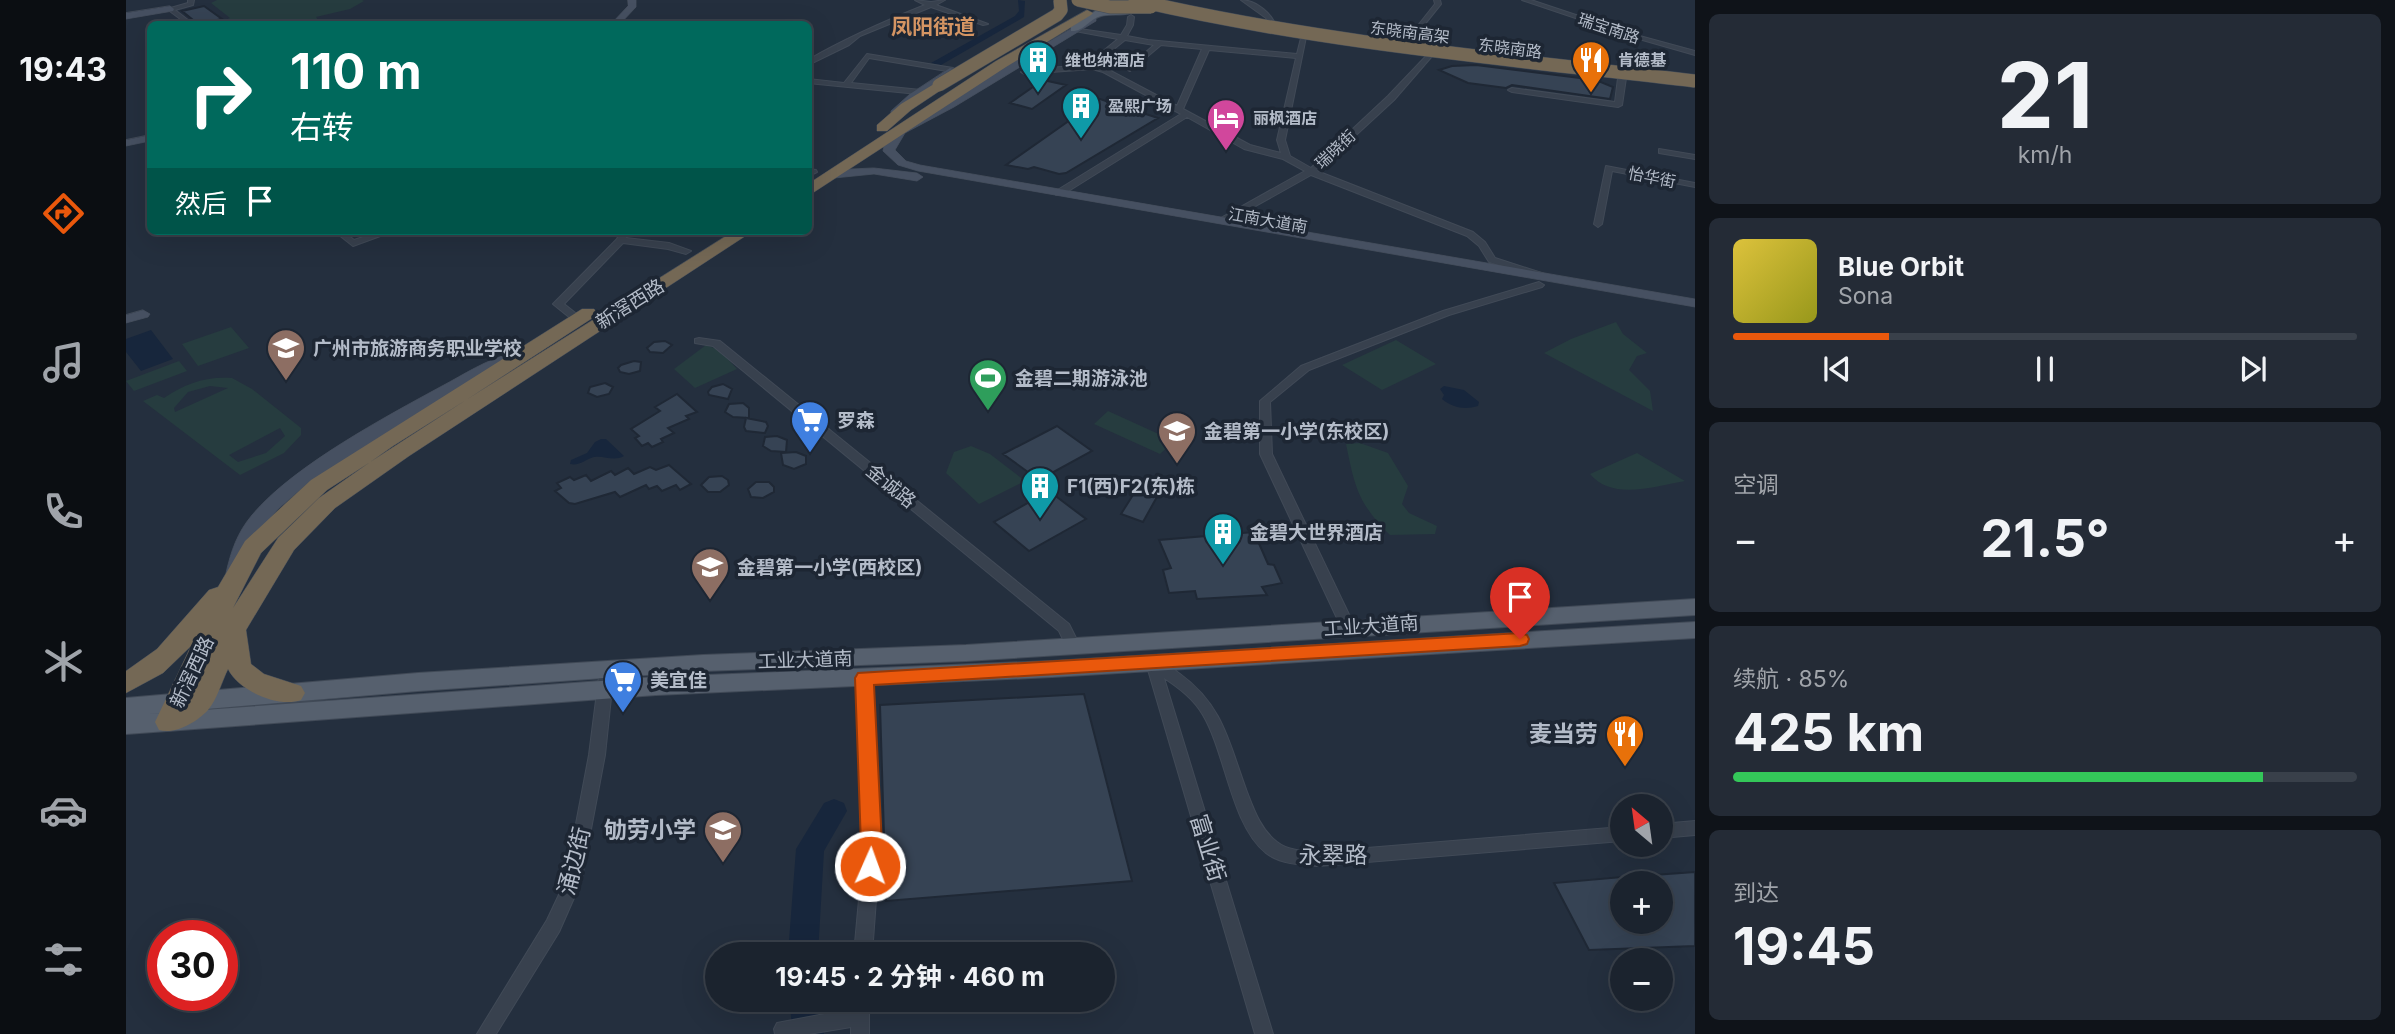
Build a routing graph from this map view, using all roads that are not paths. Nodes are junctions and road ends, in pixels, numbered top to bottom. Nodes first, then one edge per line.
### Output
1 (191, 0) edge
2 (632, 0) edge
3 (918, 0) edge
4 (942, 0) edge
5 (1115, 0) edge
6 (1145, 0) edge
7 (1190, 0) edge
8 (1244, 0) edge
9 (1437, 0) edge
10 (1525, 0) edge
11 (1128, 1) edge
12 (1167, 4) edge
13 (933, 5) junction
14 (1059, 5) edge
15 (1084, 7) edge
16 (170, 9) junction
17 (126, 15) edge
18 (1131, 17) dead end
19 (186, 21) edge
20 (618, 21) edge
21 (985, 24) dead end
22 (1274, 27) junction
23 (1075, 29) junction
24 (1123, 38) junction
25 (1304, 38) junction
26 (1373, 42) junction
27 (852, 43) junction
28 (1160, 43) junction
29 (1406, 44) junction
30 (1206, 48) junction
31 (1695, 53) edge
32 (1431, 54) junction
33 (867, 56) junction
34 (1300, 56) junction
35 (812, 61) edge
36 (1087, 68) junction
37 (1130, 69) dead end
38 (953, 71) junction
39 (1024, 72) dead end
40 (1622, 78) junction
41 (812, 81) edge
42 (1695, 82) edge
43 (847, 85) junction
44 (1512, 90) dead end
45 (918, 92) junction
46 (1182, 113) junction
47 (882, 128) junction
48 (901, 131) junction
49 (147, 139) edge
50 (126, 143) edge
51 (1662, 151) dead end
52 (1286, 157) junction
53 (1695, 157) edge
54 (812, 171) edge
55 (1312, 171) junction
56 (834, 174) junction
57 (1695, 185) edge
58 (812, 188) edge
59 (1059, 193) junction
60 (1222, 221) junction
61 (1598, 224) dead end
62 (343, 235) edge
63 (378, 235) edge
64 (623, 235) edge
65 (712, 235) edge
66 (739, 235) edge
67 (353, 243) joint
68 (686, 251) junction
69 (1553, 278) junction
70 (1539, 285) junction
71 (1695, 295) edge
72 (1676, 300) junction
73 (1695, 303) edge
74 (1695, 313) edge
75 (143, 314) dead end
76 (126, 319) edge
77 (578, 319) junction
78 (699, 341) dead end
79 (526, 351) junction
80 (316, 499) junction
81 (234, 578) junction
82 (1695, 607) edge
83 (1348, 627) junction
84 (234, 628) junction
85 (1309, 629) junction
86 (1695, 630) edge
87 (1073, 646) junction
88 (1318, 651) junction
89 (1149, 652) junction
90 (864, 678) junction
91 (606, 679) junction
92 (126, 683) edge
93 (292, 693) junction
94 (126, 701) edge
95 (126, 707) edge
96 (182, 709) junction
97 (126, 725) edge
98 (1695, 828) edge
99 (1673, 830) edge
100 (1610, 835) edge
101 (864, 942) edge
102 (859, 1017) edge
103 (788, 1031) edge
104 (486, 1034) edge
105 (1264, 1034) edge

1 - 16 street
2 - 20 main road
3 - 13 street
4 - 13 street
5 - 11 main road, 东晓南路
5 - 15 main road
6 - 12 main road, 东晓南路
7 - 26 highway, bridge
8 - 22 street
9 - 29 street
10 - 31 street, 瑞宝南路
11 - 12 main road, 东晓南路
11 - 15 main road
11 - 26 highway, 东晓南高架, bridge
11 - 42 highway, 东晓南高架, bridge
12 - 15 main road
12 - 15 highway, bridge
12 - 22 main road, 东晓南路
12 - 25 main road, 东晓南路
13 - 21 street
13 - 27 street
14 - 15 main road
14 - 15 main road
14 - 38 main road
14 - 47 highway, bridge
15 - 23 main road
15 - 47 highway
15 - 48 highway
16 - 17 main road
16 - 19 street
18 - 24 street
22 - 29 main road, 东晓南路
23 - 24 street
23 - 48 main road
24 - 28 street
24 - 36 street
25 - 32 main road, 东晓南路
25 - 34 street
26 - 42 highway, 东晓南高架, bridge
27 - 33 street
27 - 35 street
28 - 30 street
28 - 37 street
29 - 42 main road, 东晓南路
30 - 34 street
30 - 46 street
32 - 40 main road, 东晓南路
32 - 55 street, 瑞晓街
33 - 38 street
33 - 43 street
34 - 52 street
36 - 39 street
36 - 46 street
38 - 45 main road
40 - 42 main road, 东晓南路
40 - 44 street
41 - 43 street
43 - 45 street
45 - 47 main road
46 - 52 street
46 - 59 street
47 - 54 highway
48 - 56 highway
48 - 59 main road, 江南大道南
49 - 50 main road
51 - 53 street
52 - 55 street
55 - 60 street, 瑞晓街
55 - 69 street
56 - 58 highway
56 - 70 main road, 江南大道南
57 - 61 street, 怡华街
59 - 60 main road, 江南大道南
60 - 69 main road, 江南大道南
62 - 67 street
63 - 67 street
64 - 68 street
64 - 77 street
65 - 68 highway, 新滘西路
66 - 80 highway, 新滘西路
68 - 77 highway, 新滘西路
69 - 72 main road, 江南大道南
70 - 74 main road, 江南大道南
70 - 83 street
71 - 72 main road
72 - 73 main road, 江南大道南
75 - 76 main road
77 - 79 highway, 新滘西路
78 - 87 street, 金诚路
79 - 80 highway, 新滘西路
79 - 81 main road
80 - 81 highway, 新滘西路
80 - 84 highway, 新滘西路
81 - 92 highway
81 - 96 highway, 新滘西路
82 - 83 main road, 工业大道南
83 - 85 main road, 工业大道南
84 - 93 highway
84 - 96 highway, 新滘西路
85 - 88 main road
85 - 89 main road, 工业大道南
86 - 88 main road
87 - 89 main road, 工业大道南
87 - 91 main road, 工业大道南
88 - 89 main road
89 - 90 main road
89 - 100 street, 永翠路
89 - 105 street, 富业街
90 - 91 main road
90 - 101 street
91 - 93 main road, 工业大道南
91 - 96 main road
91 - 104 street, 涌边街
93 - 96 main road, 工业大道南
94 - 96 main road
95 - 96 main road, 工业大道南
96 - 97 main road
98 - 99 street
102 - 103 street

